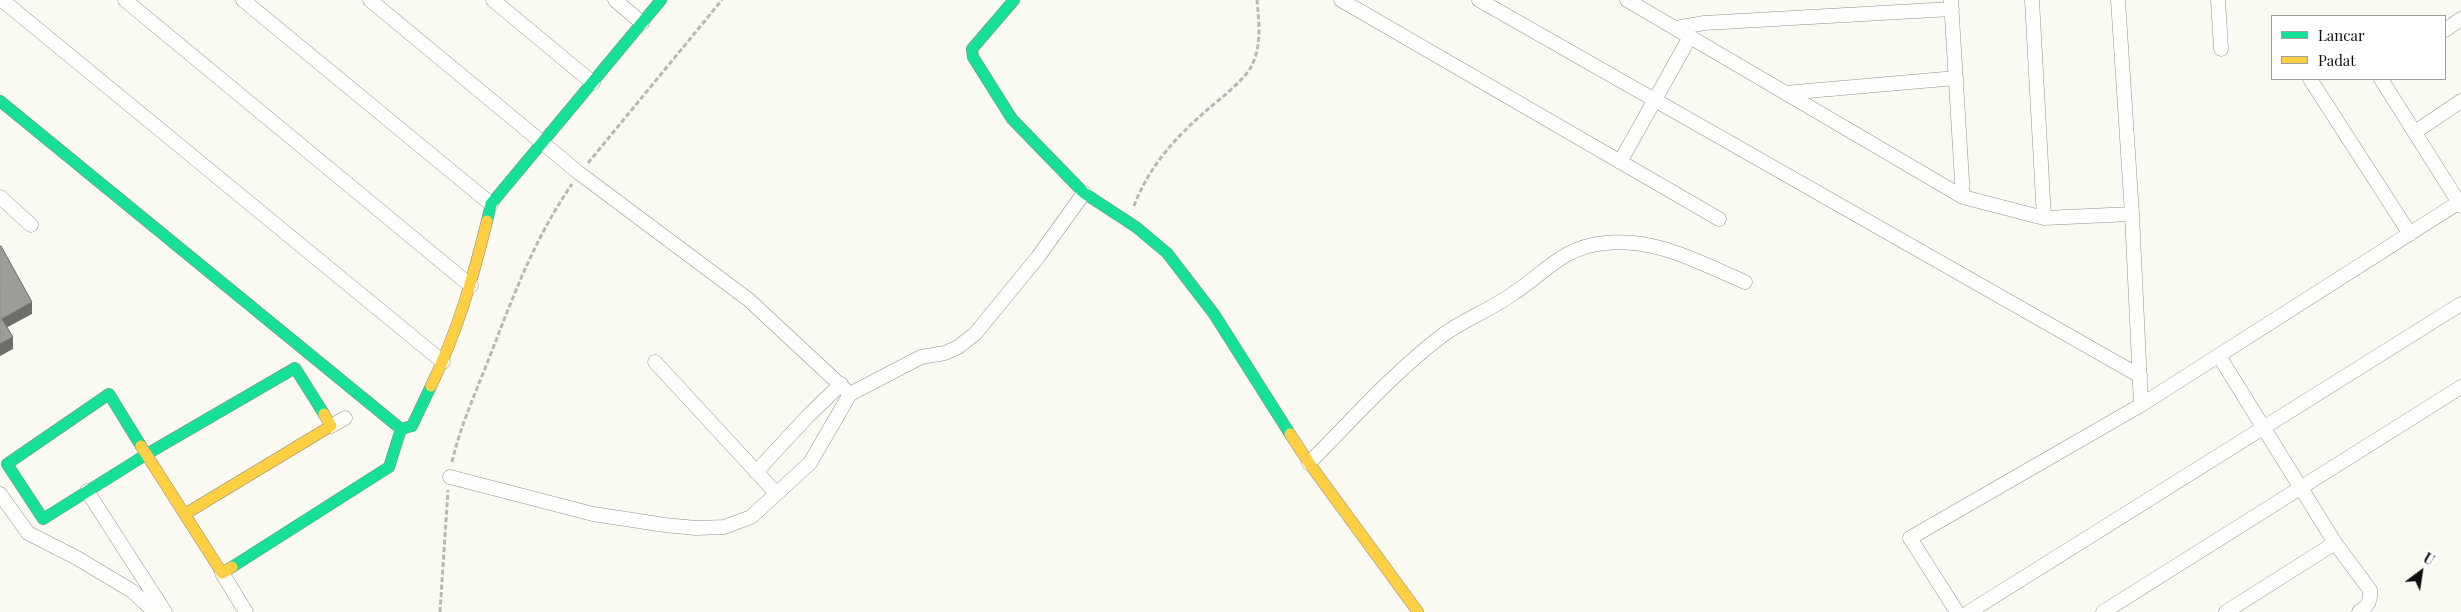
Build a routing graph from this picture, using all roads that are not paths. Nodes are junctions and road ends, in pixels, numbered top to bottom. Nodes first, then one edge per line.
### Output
1 (2, 0) edge
2 (125, 0) edge
3 (243, 0) edge
4 (370, 0) edge
5 (493, 0) edge
6 (615, 0) edge
7 (661, 0) edge
8 (1014, 0) edge
9 (1341, 0) edge
10 (1479, 0) edge
11 (1627, 0) edge
12 (2032, 0) edge
13 (2118, 0) edge
14 (2218, 0) edge
15 (1951, 4) edge
16 (2461, 19) edge
17 (642, 23) junction
18 (1676, 28) junction
19 (2446, 29) edge
20 (1690, 38) junction
21 (2221, 49) dead end
22 (1956, 78) junction
23 (2311, 80) edge
24 (2382, 80) edge
25 (593, 83) junction
26 (1784, 93) junction
27 (1655, 100) junction
28 (0, 101) edge
29 (2461, 101) edge
30 (2415, 132) junction
31 (543, 142) junction
32 (1620, 162) junction
33 (1084, 193) junction
34 (1963, 197) junction
35 (0, 198) edge
36 (2460, 203) edge
37 (491, 204) junction
38 (2132, 214) junction
39 (2044, 218) junction
40 (1719, 219) dead end
41 (31, 225) dead end
42 (2410, 234) junction
43 (1745, 282) dead end
44 (471, 286) junction
45 (2461, 304) edge
46 (2219, 356) junction
47 (443, 362) junction
48 (655, 362) dead end
49 (2140, 376) junction
50 (2461, 387) edge
51 (846, 389) junction
52 (2141, 405) junction
53 (345, 418) dead end
54 (331, 426) junction
55 (2262, 428) junction
56 (401, 429) junction
57 (147, 454) junction
58 (1309, 463) junction
59 (756, 472) junction
60 (450, 477) road end
61 (2300, 488) junction
62 (86, 491) junction
63 (0, 494) edge
64 (776, 494) junction
65 (185, 514) junction
66 (2335, 543) junction
67 (222, 573) junction
68 (154, 612) edge
69 (165, 612) edge
70 (246, 612) edge
71 (1418, 612) edge
72 (1957, 612) edge
73 (1969, 612) edge
74 (2103, 612) edge
75 (2226, 612) edge
76 (2359, 612) edge

1 - 47 street
2 - 44 street
3 - 37 street
4 - 31 street
5 - 25 street
6 - 17 street
7 - 17 street
8 - 33 street
9 - 32 street
10 - 27 street
11 - 18 street
12 - 39 street
13 - 38 street
14 - 21 street
15 - 18 street
15 - 22 street
16 - 19 street
17 - 25 street
18 - 20 street
20 - 26 street
20 - 27 street
22 - 26 street
22 - 34 street
23 - 42 street
24 - 30 street
25 - 31 street
26 - 34 street
27 - 32 street
27 - 49 street
28 - 56 street
29 - 30 street
30 - 36 street
31 - 37 street
31 - 51 street
32 - 40 street
33 - 51 street
33 - 58 street
34 - 39 street
35 - 41 street
36 - 42 street
37 - 44 street
38 - 39 street
38 - 49 street
42 - 46 street
43 - 58 street
44 - 47 street
45 - 55 street
46 - 52 street
46 - 55 street
47 - 56 street
48 - 59 street
49 - 52 street
50 - 61 street
51 - 59 street
51 - 64 street
52 - 72 street
53 - 54 street
54 - 57 street
54 - 65 street
55 - 61 street
55 - 73 street
56 - 67 street
57 - 62 street
57 - 62 street
57 - 65 street
58 - 71 street
59 - 64 street
60 - 64 street
61 - 66 street
61 - 74 street
62 - 69 street
63 - 68 street
65 - 67 street
66 - 75 street
66 - 76 street
67 - 70 street

